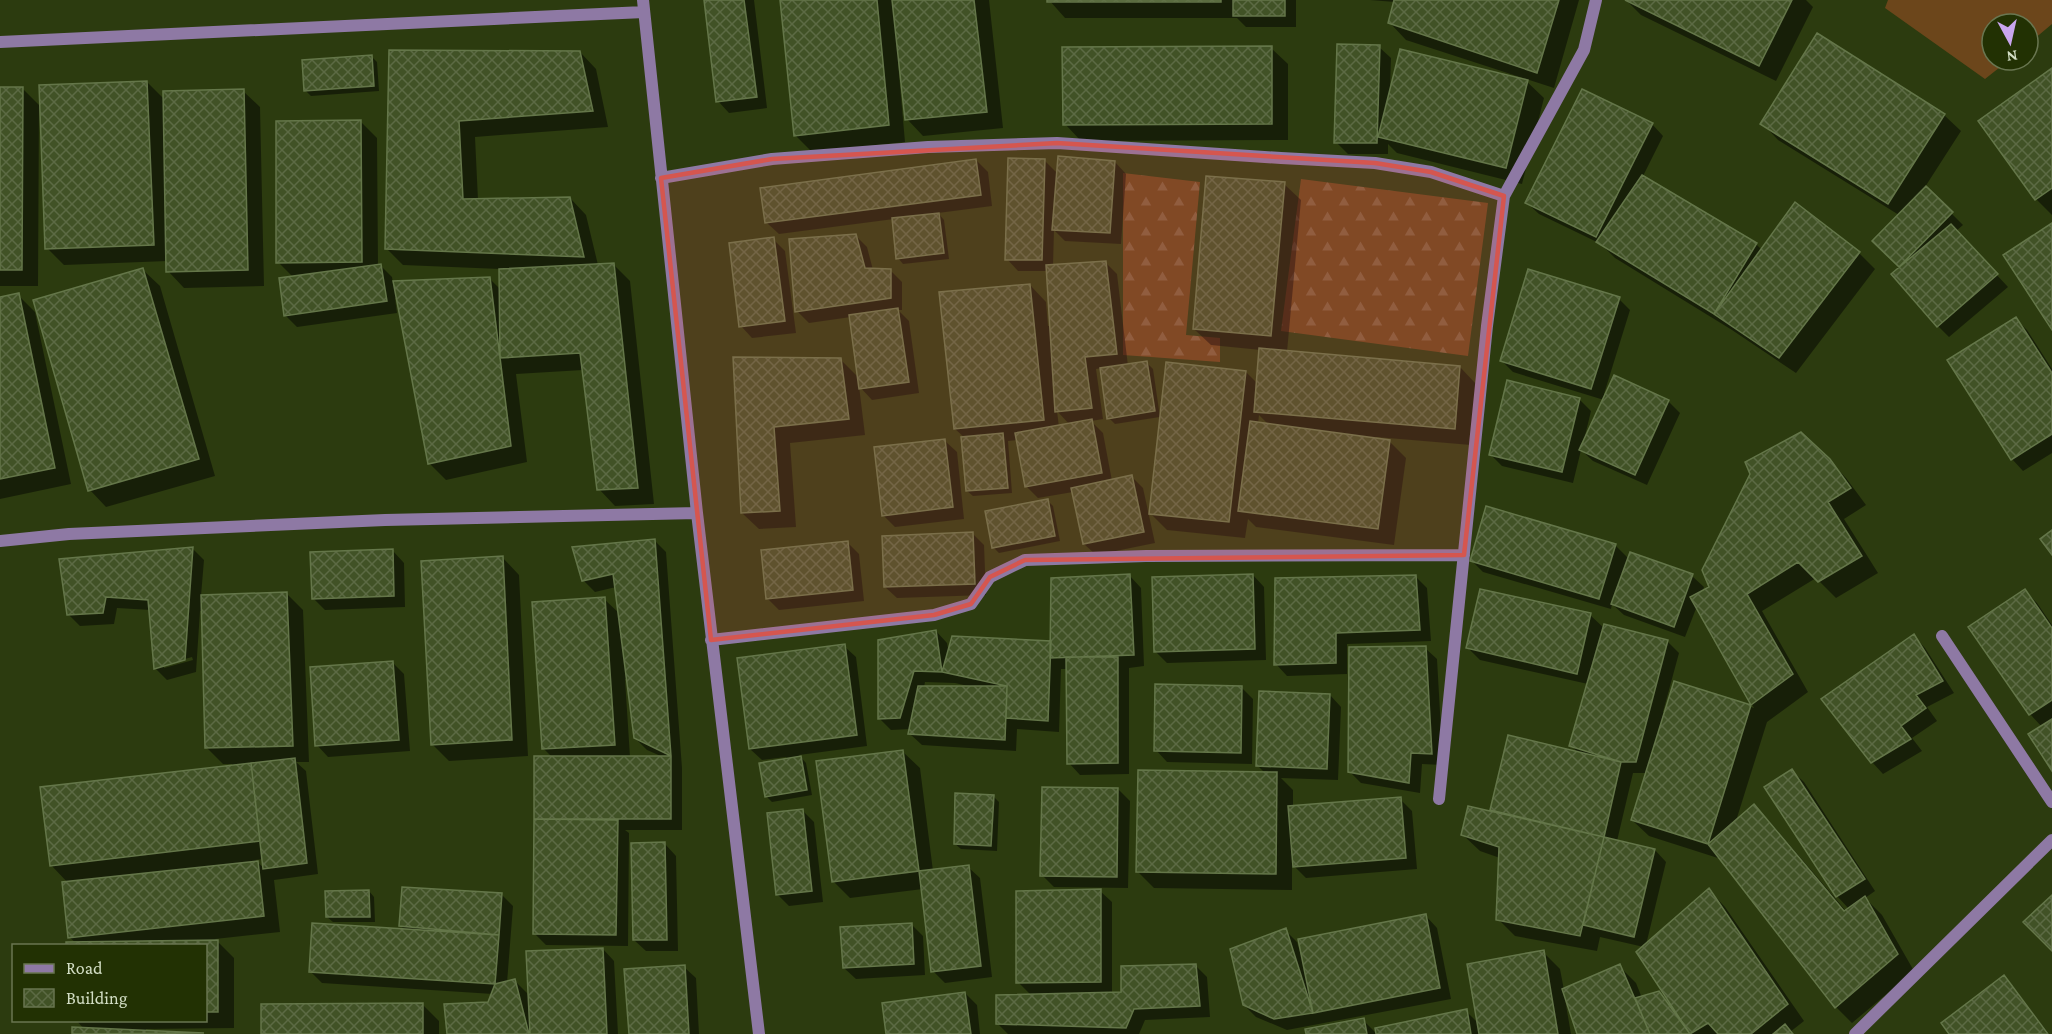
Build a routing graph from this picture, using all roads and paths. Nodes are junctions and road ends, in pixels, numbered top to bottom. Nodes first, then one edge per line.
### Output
1 (1596, 0) edge
2 (643, 6) edge
3 (0, 42) edge
4 (662, 178) junction
5 (1504, 196) junction
6 (697, 513) junction
7 (0, 541) edge
8 (1464, 555) junction
9 (1942, 636) dead end
10 (711, 640) junction
11 (1439, 799) dead end
12 (2052, 802) edge
13 (2052, 840) edge
14 (759, 1034) edge
15 (1855, 1034) edge

1 - 5 street
2 - 3 street
2 - 4 street
4 - 5 street
4 - 6 street
5 - 8 street
6 - 7 street
6 - 10 street
8 - 10 street
8 - 11 street
9 - 12 street
10 - 14 street
13 - 15 street

